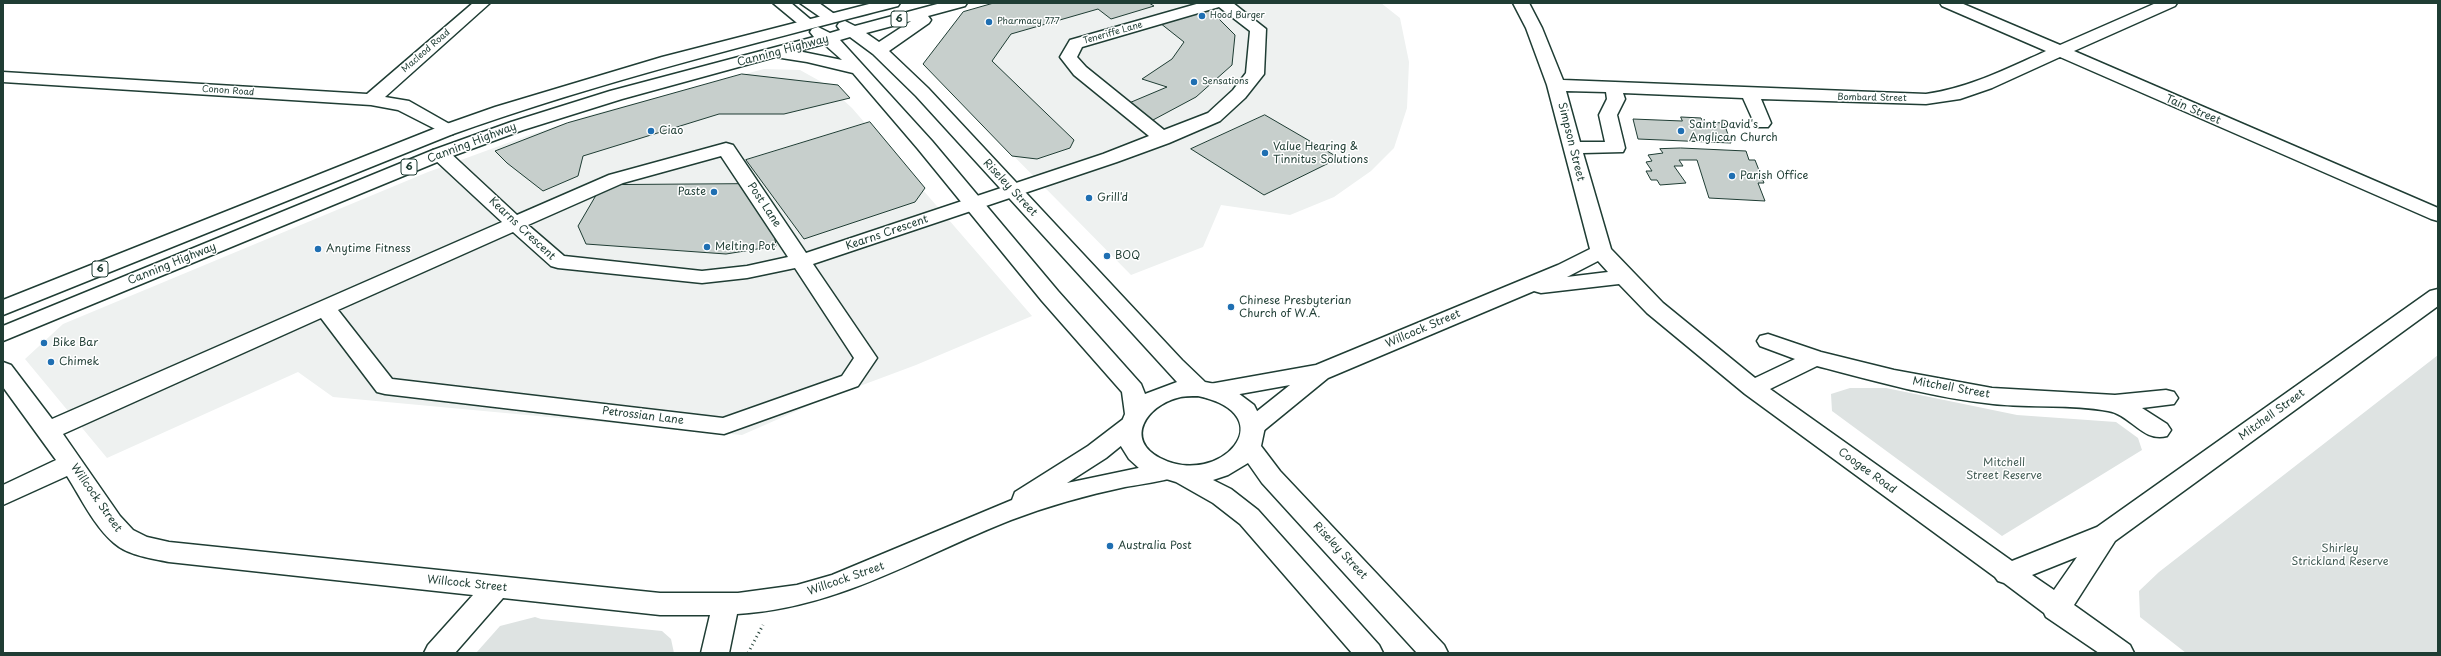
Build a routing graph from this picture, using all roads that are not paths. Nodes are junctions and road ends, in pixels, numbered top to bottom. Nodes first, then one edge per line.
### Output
1 (482, 3) edge
2 (781, 3) edge
3 (808, 3) edge
4 (892, 3) edge
5 (1217, 3) edge
6 (1223, 3) edge
7 (1521, 3) edge
8 (1948, 3) edge
9 (2169, 3) edge
10 (952, 5) edge
11 (832, 18) junction
12 (808, 24) junction
13 (854, 32) junction
14 (828, 38) junction
15 (879, 50) junction
16 (2058, 52) junction
17 (770, 54) junction
18 (857, 69) junction
19 (3, 77) edge
20 (1556, 85) junction
21 (1613, 87) junction
22 (1750, 93) junction
23 (371, 100) junction
24 (1762, 123) dead end
25 (446, 130) junction
26 (1163, 139) junction
27 (1571, 147) junction
28 (440, 154) junction
29 (1012, 191) junction
30 (974, 203) junction
31 (2438, 214) edge
32 (514, 223) junction
33 (1601, 251) junction
34 (801, 261) junction
35 (1624, 277) junction
36 (1525, 286) junction
37 (2438, 296) edge
38 (3, 308) edge
39 (324, 308) junction
40 (3, 334) edge
41 (1768, 342) dead end
42 (1815, 358) junction
43 (3, 370) edge
44 (1321, 372) junction
45 (1753, 388) junction
46 (1205, 389) junction
47 (2166, 398) dead end
48 (2115, 403) junction
49 (1133, 420) junction
50 (2159, 430) dead end
51 (47, 431) junction
52 (1251, 437) junction
53 (71, 463) junction
54 (1174, 472) junction
55 (3, 496) edge
56 (1003, 513) junction
57 (2106, 534) junction
58 (2007, 574) junction
59 (496, 587) junction
60 (726, 604) junction
61 (2056, 609) junction
62 (438, 653) edge
63 (715, 653) edge
64 (1369, 653) edge
65 (1434, 653) edge
66 (2120, 653) edge

1 - 23 main road, Macleod Road
2 - 12 main road
3 - 11 main road, Riseley Street
4 - 11 main road, Canning Highway / 6
5 - 26 main road, Teneriffe Lane
6 - 26 main road, Kearns Crescent
7 - 20 main road, Simpson Street
8 - 16 main road, Tain Street
9 - 16 main road, Bombard Street
10 - 13 main road, Canning Highway / 6
10 - 15 main road
11 - 12 main road, Canning Highway / 6
11 - 13 main road, Riseley Street
12 - 14 main road
12 - 25 main road, Canning Highway / 6
13 - 14 main road, Canning Highway / 6
13 - 15 main road, Riseley Street
14 - 17 main road, Canning Highway / 6
14 - 18 main road
15 - 29 main road, Riseley Street
16 - 22 main road, Bombard Street
16 - 31 main road, Tain Street
17 - 18 main road
17 - 28 main road, Canning Highway / 6
18 - 30 main road
19 - 23 main road, Conon Road
20 - 21 main road, Bombard Street
20 - 27 main road, Simpson Street
21 - 22 main road, Bombard Street
21 - 27 main road
22 - 24 main road
23 - 25 main road, Conon Road
25 - 38 main road, Canning Highway / 6
26 - 29 main road, Kearns Crescent
27 - 33 main road, Simpson Street
28 - 32 main road, Kearns Crescent
28 - 40 main road, Canning Highway / 6
29 - 30 main road, Kearns Crescent
29 - 46 main road, Riseley Street
30 - 34 main road, Kearns Crescent
30 - 49 main road
32 - 34 main road, Kearns Crescent
32 - 34 main road, Post Lane
32 - 39 main road
33 - 35 main road, Simpson Street
33 - 36 main road, Willcock Street
34 - 39 main road, Petrossian Lane
35 - 36 main road, Willcock Street
35 - 45 main road, Coogee Road
36 - 44 main road, Willcock Street
37 - 57 main road, Mitchell Street
39 - 51 main road
41 - 42 main road, Mitchell Street
42 - 45 main road
42 - 48 main road, Mitchell Street
43 - 51 main road, Willcock Street
44 - 46 main road, Willcock Street
44 - 52 main road, Willcock Street
45 - 58 main road, Coogee Road
46 - 49 main road, Riseley Street
46 - 52 main road, Riseley Street
47 - 48 main road, Mitchell Street
48 - 50 main road, Mitchell Street
49 - 54 main road
49 - 56 main road, Willcock Street
51 - 53 main road, Willcock Street
52 - 54 main road
52 - 65 main road, Riseley Street
53 - 55 main road
53 - 59 main road, Willcock Street
54 - 56 main road, Willcock Street
54 - 64 main road
56 - 60 main road, Willcock Street
57 - 58 main road, Mitchell Street
57 - 61 main road, Mitchell Street
58 - 61 main road, Coogee Road
59 - 60 main road, Willcock Street
59 - 62 main road
60 - 63 main road
61 - 66 main road, Coogee Road

